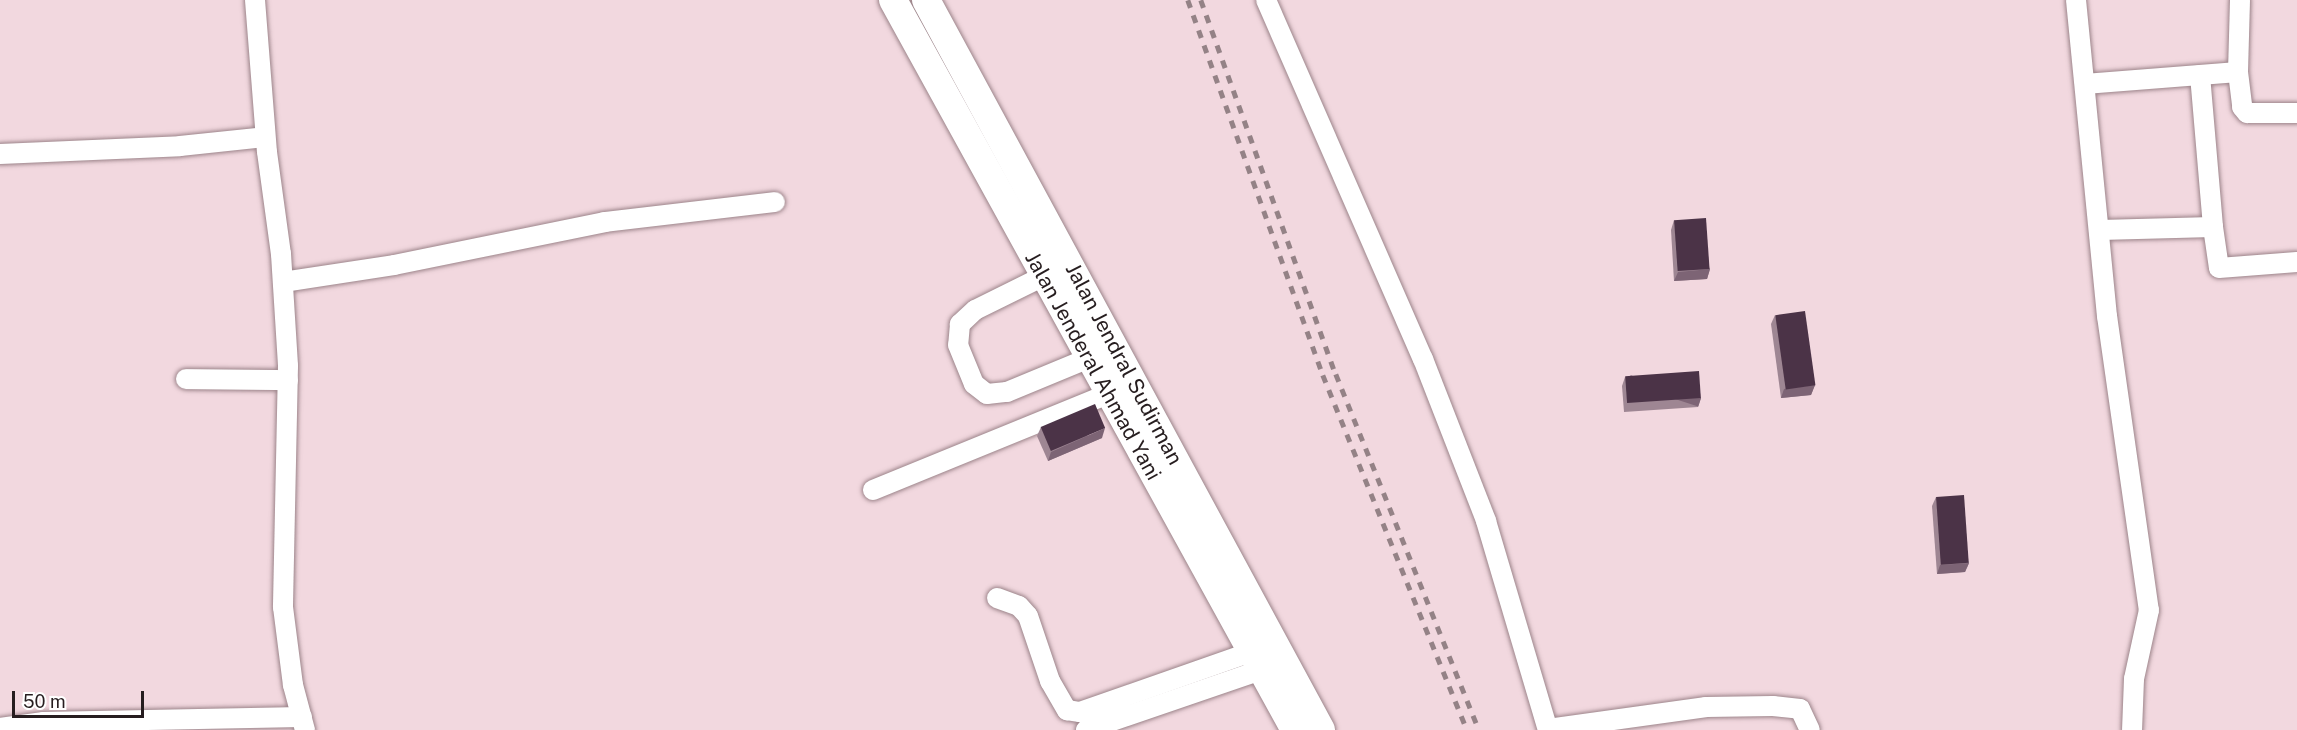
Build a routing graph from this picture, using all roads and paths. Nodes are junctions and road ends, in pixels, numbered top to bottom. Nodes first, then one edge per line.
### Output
1 (255, 0) edge
2 (893, 0) edge
3 (926, 0) edge
4 (1266, 0) edge
5 (2076, 0) edge
6 (2240, 0) edge
7 (2238, 72) junction
8 (2200, 75) junction
9 (2085, 84) junction
10 (2297, 113) edge
11 (266, 137) junction
12 (0, 154) edge
13 (775, 202) dead end
14 (2213, 227) junction
15 (2100, 230) junction
16 (2297, 262) edge
17 (1071, 264) junction
18 (1043, 276) junction
19 (283, 282) junction
20 (1115, 347) junction
21 (1089, 359) junction
22 (186, 379) dead end
23 (288, 380) junction
24 (1108, 394) junction
25 (873, 490) dead end
26 (997, 598) dead end
27 (1256, 661) junction
28 (303, 723) edge
29 (0, 728) edge
30 (1086, 730) edge
31 (1295, 730) edge
32 (1321, 730) edge
33 (1548, 730) edge
34 (1810, 730) edge
35 (2132, 730) edge

1 - 11 street
2 - 18 highway, Jalan Jenderal Ahmad Yani
3 - 17 highway, Jalan Jendral Sudirman
4 - 33 street
5 - 9 street
6 - 7 street
7 - 8 street
7 - 10 street
8 - 9 street
8 - 14 street
9 - 15 street
11 - 12 street
11 - 19 street
13 - 19 street
14 - 15 street
14 - 16 street
15 - 35 street
17 - 18 street
17 - 20 highway, Jalan Jendral Sudirman
18 - 21 highway, Jalan Jenderal Ahmad Yani
18 - 21 street
19 - 23 street
20 - 21 street
20 - 32 highway, Jalan Jendral Sudirman
21 - 24 highway, Jalan Jenderal Ahmad Yani
22 - 23 street
23 - 28 street
24 - 25 street
24 - 27 highway, Jalan Jenderal Ahmad Yani
26 - 27 street
27 - 30 street
27 - 31 highway, Jalan Jenderal Ahmad Yani
28 - 29 street
33 - 34 street

